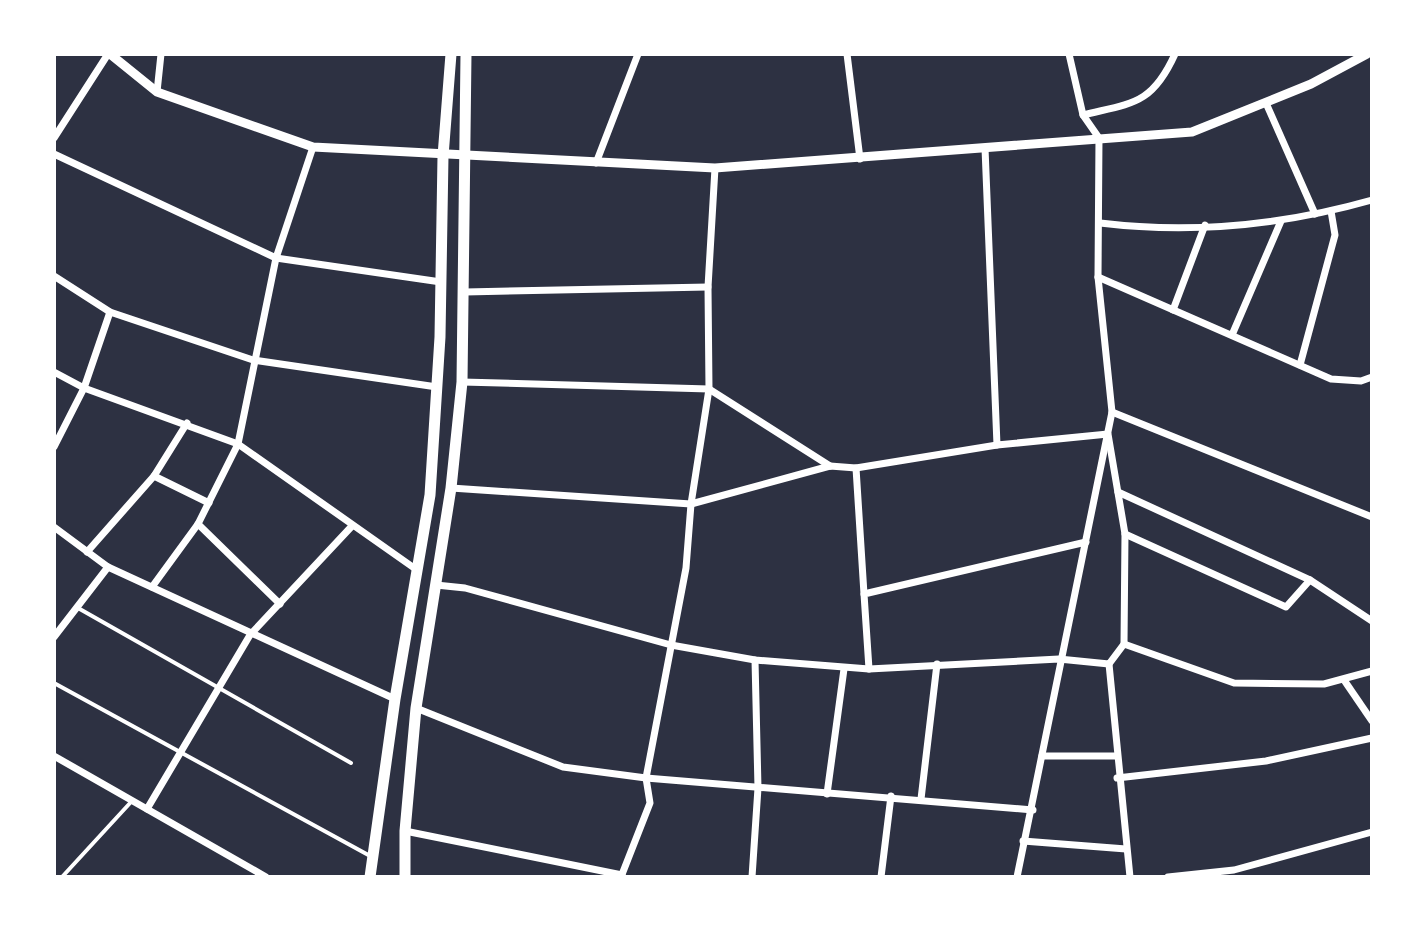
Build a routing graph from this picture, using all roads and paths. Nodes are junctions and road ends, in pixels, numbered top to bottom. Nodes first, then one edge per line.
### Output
1 (109, 54) edge
2 (161, 54) edge
3 (451, 54) edge
4 (466, 54) edge
5 (638, 54) edge
6 (847, 54) edge
7 (1069, 54) edge
8 (1175, 54) edge
9 (1367, 54) edge
10 (157, 92) junction
11 (1266, 103) junction
12 (1083, 115) junction
13 (54, 138) edge
14 (1099, 138) junction
15 (313, 147) junction
16 (985, 148) junction
17 (54, 154) edge
18 (443, 156) junction
19 (464, 157) junction
20 (860, 160) junction
21 (596, 163) junction
22 (715, 168) junction
23 (1372, 200) edge
24 (1331, 211) junction
25 (1315, 214) junction
26 (1281, 221) junction
27 (1100, 223) junction
28 (1205, 225) junction
29 (276, 258) junction
30 (54, 276) edge
31 (1098, 277) junction
32 (441, 282) junction
33 (708, 287) junction
34 (465, 292) junction
35 (1173, 310) junction
36 (110, 312) junction
37 (1232, 335) junction
38 (253, 360) junction
39 (1300, 365) junction
40 (54, 372) edge
41 (1372, 377) edge
42 (462, 382) junction
43 (437, 387) junction
44 (84, 388) junction
45 (709, 389) junction
46 (1112, 412) junction
47 (187, 423) junction
48 (1108, 434) junction
49 (238, 444) junction
50 (997, 445) junction
51 (54, 447) edge
52 (830, 466) junction
53 (856, 468) junction
54 (154, 476) junction
55 (451, 488) junction
56 (1118, 492) junction
57 (209, 503) junction
58 (691, 504) junction
59 (1372, 517) edge
60 (198, 524) junction
61 (352, 526) junction
62 (54, 527) edge
63 (1125, 534) junction
64 (1086, 542) junction
65 (87, 552) junction
66 (108, 567) junction
67 (417, 570) junction
68 (1310, 580) junction
69 (436, 585) junction
70 (152, 587) junction
71 (864, 594) junction
72 (280, 604) junction
73 (77, 607) junction
74 (1372, 621) edge
75 (250, 635) junction
76 (54, 637) edge
77 (1124, 644) junction
78 (671, 645) junction
79 (1059, 659) junction
80 (755, 660) junction
81 (937, 664) junction
82 (1109, 664) junction
83 (844, 669) junction
84 (869, 669) junction
85 (1372, 671) edge
86 (1344, 680) junction
87 (54, 683) edge
88 (219, 688) junction
89 (395, 699) junction
90 (416, 708) junction
91 (1372, 721) edge
92 (1372, 738) edge
93 (179, 754) junction
94 (54, 756) edge
95 (1042, 756) junction
96 (1116, 756) junction
97 (351, 763) dead end
98 (646, 778) junction
99 (1117, 778) junction
100 (758, 788) junction
101 (827, 794) junction
102 (891, 796) junction
103 (921, 799) junction
104 (132, 801) junction
105 (147, 809) junction
106 (1033, 810) junction
107 (405, 831) junction
108 (1372, 832) edge
109 (1023, 841) junction
110 (1126, 849) junction
111 (374, 858) junction
112 (622, 876) edge
113 (62, 877) edge
114 (266, 877) edge
115 (370, 877) edge
116 (405, 877) edge
117 (752, 877) edge
118 (881, 877) edge
119 (1017, 877) edge
120 (1130, 877) edge
121 (1168, 877) edge

1 - 10 street
1 - 13 street
2 - 10 street
3 - 18 main road
4 - 19 main road
5 - 21 street
6 - 20 street
7 - 12 street
8 - 12 street
9 - 11 street
10 - 15 street
11 - 14 street
11 - 25 street
12 - 14 street
14 - 16 street
14 - 27 street
15 - 18 street
15 - 29 street
16 - 20 street
16 - 50 street
17 - 29 street
18 - 19 street
18 - 32 main road
19 - 21 street
19 - 34 main road
20 - 22 street
21 - 22 street
22 - 33 street
23 - 24 street
24 - 25 street
24 - 39 street
25 - 26 street
26 - 28 street
26 - 37 street
27 - 28 street
27 - 31 street
28 - 35 street
29 - 32 street
29 - 38 street
30 - 36 street
31 - 35 street
31 - 46 street
32 - 43 main road
33 - 34 street
33 - 45 street
34 - 42 main road
35 - 37 street
36 - 38 street
36 - 44 street
37 - 39 street
38 - 43 street
38 - 49 street
39 - 41 street
40 - 44 street
42 - 45 street
42 - 55 main road
43 - 67 main road
44 - 47 street
44 - 51 street
45 - 52 street
45 - 58 street
46 - 48 street
46 - 59 street
47 - 49 street
47 - 54 street
48 - 50 street
48 - 56 street
48 - 64 street
49 - 57 street
49 - 61 street
50 - 53 street
52 - 53 street
52 - 58 street
53 - 71 street
54 - 57 street
54 - 65 street
55 - 58 street
55 - 69 main road
56 - 63 street
56 - 68 street
57 - 60 street
58 - 78 street
60 - 70 street
60 - 72 street
61 - 67 street
61 - 72 street
62 - 65 street
63 - 68 street
63 - 77 street
64 - 71 street
64 - 79 street
65 - 66 street
66 - 70 street
66 - 73 street
67 - 89 main road
68 - 74 street
69 - 78 street
69 - 90 main road
70 - 75 street
71 - 84 street
72 - 75 street
73 - 76 street
73 - 88 lane
75 - 88 street
75 - 89 street
77 - 82 street
77 - 86 street
78 - 80 street
78 - 98 street
79 - 81 street
79 - 82 street
79 - 95 street
80 - 83 street
80 - 100 street
81 - 84 street
81 - 103 street
82 - 96 street
83 - 84 street
83 - 101 street
85 - 86 street
86 - 91 street
87 - 93 lane
88 - 93 street
88 - 97 lane
89 - 111 main road
90 - 98 street
90 - 107 main road
92 - 99 street
93 - 105 street
93 - 111 lane
94 - 104 street
95 - 96 street
95 - 106 street
96 - 99 street
98 - 100 street
98 - 112 street
99 - 110 street
100 - 101 street
100 - 117 street
101 - 102 street
102 - 103 street
102 - 118 street
103 - 106 street
104 - 105 street
104 - 113 lane
105 - 114 street
106 - 109 street
107 - 112 street
107 - 116 main road
108 - 121 street
109 - 110 street
109 - 119 street
110 - 120 street
111 - 115 main road

